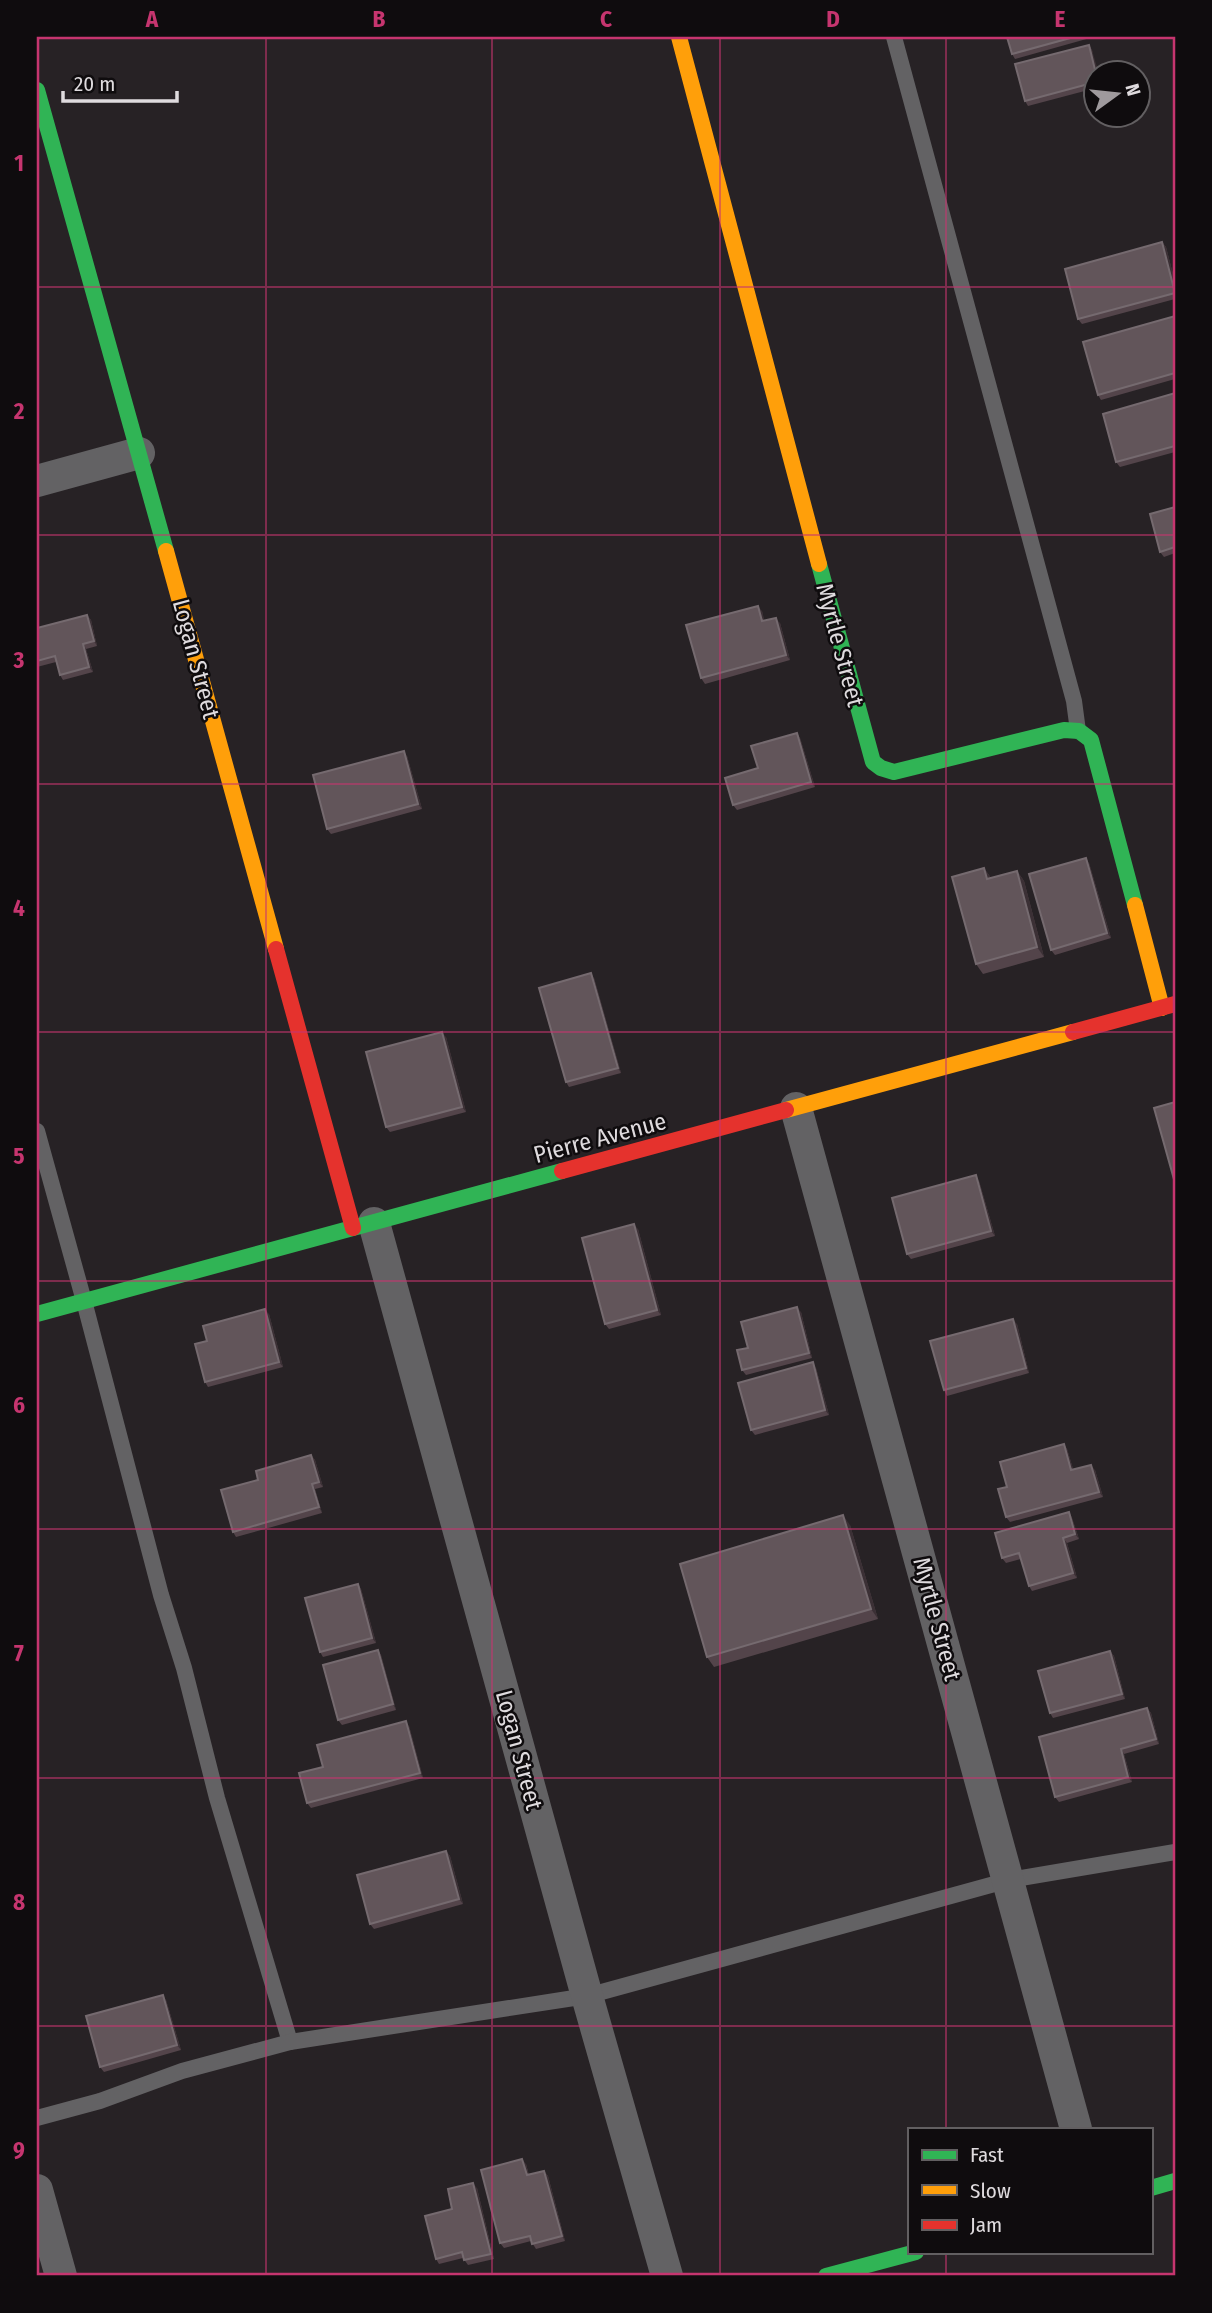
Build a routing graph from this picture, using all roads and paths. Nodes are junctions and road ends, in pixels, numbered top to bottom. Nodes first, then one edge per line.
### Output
1 (679, 37) edge
2 (894, 37) edge
3 (37, 90) edge
4 (139, 453) junction
5 (37, 481) edge
6 (1078, 731) junction
7 (1169, 1006) edge
8 (796, 1108) junction
9 (37, 1131) edge
10 (363, 1225) junction
11 (84, 1301) junction
12 (37, 1314) edge
13 (1175, 1852) edge
14 (1009, 1881) junction
15 (587, 1996) junction
16 (290, 2042) junction
17 (37, 2118) edge
18 (1076, 2128) edge
19 (1175, 2181) edge
20 (1152, 2188) edge
21 (37, 2190) edge
22 (908, 2254) edge
23 (61, 2276) edge
24 (667, 2276) edge
25 (826, 2276) edge

1 - 6 street, Myrtle Street
2 - 6 lane
3 - 4 street, Logan Street
4 - 5 street
4 - 10 street, Logan Street
6 - 7 street
7 - 8 street, Pierre Avenue
8 - 10 street, Pierre Avenue
8 - 14 street, Myrtle Street
9 - 11 lane
10 - 11 street, Pierre Avenue
10 - 15 street, Logan Street
11 - 12 street, Pierre Avenue
11 - 16 lane
13 - 14 lane
14 - 15 lane
14 - 18 street, Myrtle Street
15 - 16 lane
15 - 24 street, Logan Street
16 - 17 lane
19 - 20 street
21 - 23 street
22 - 25 street

